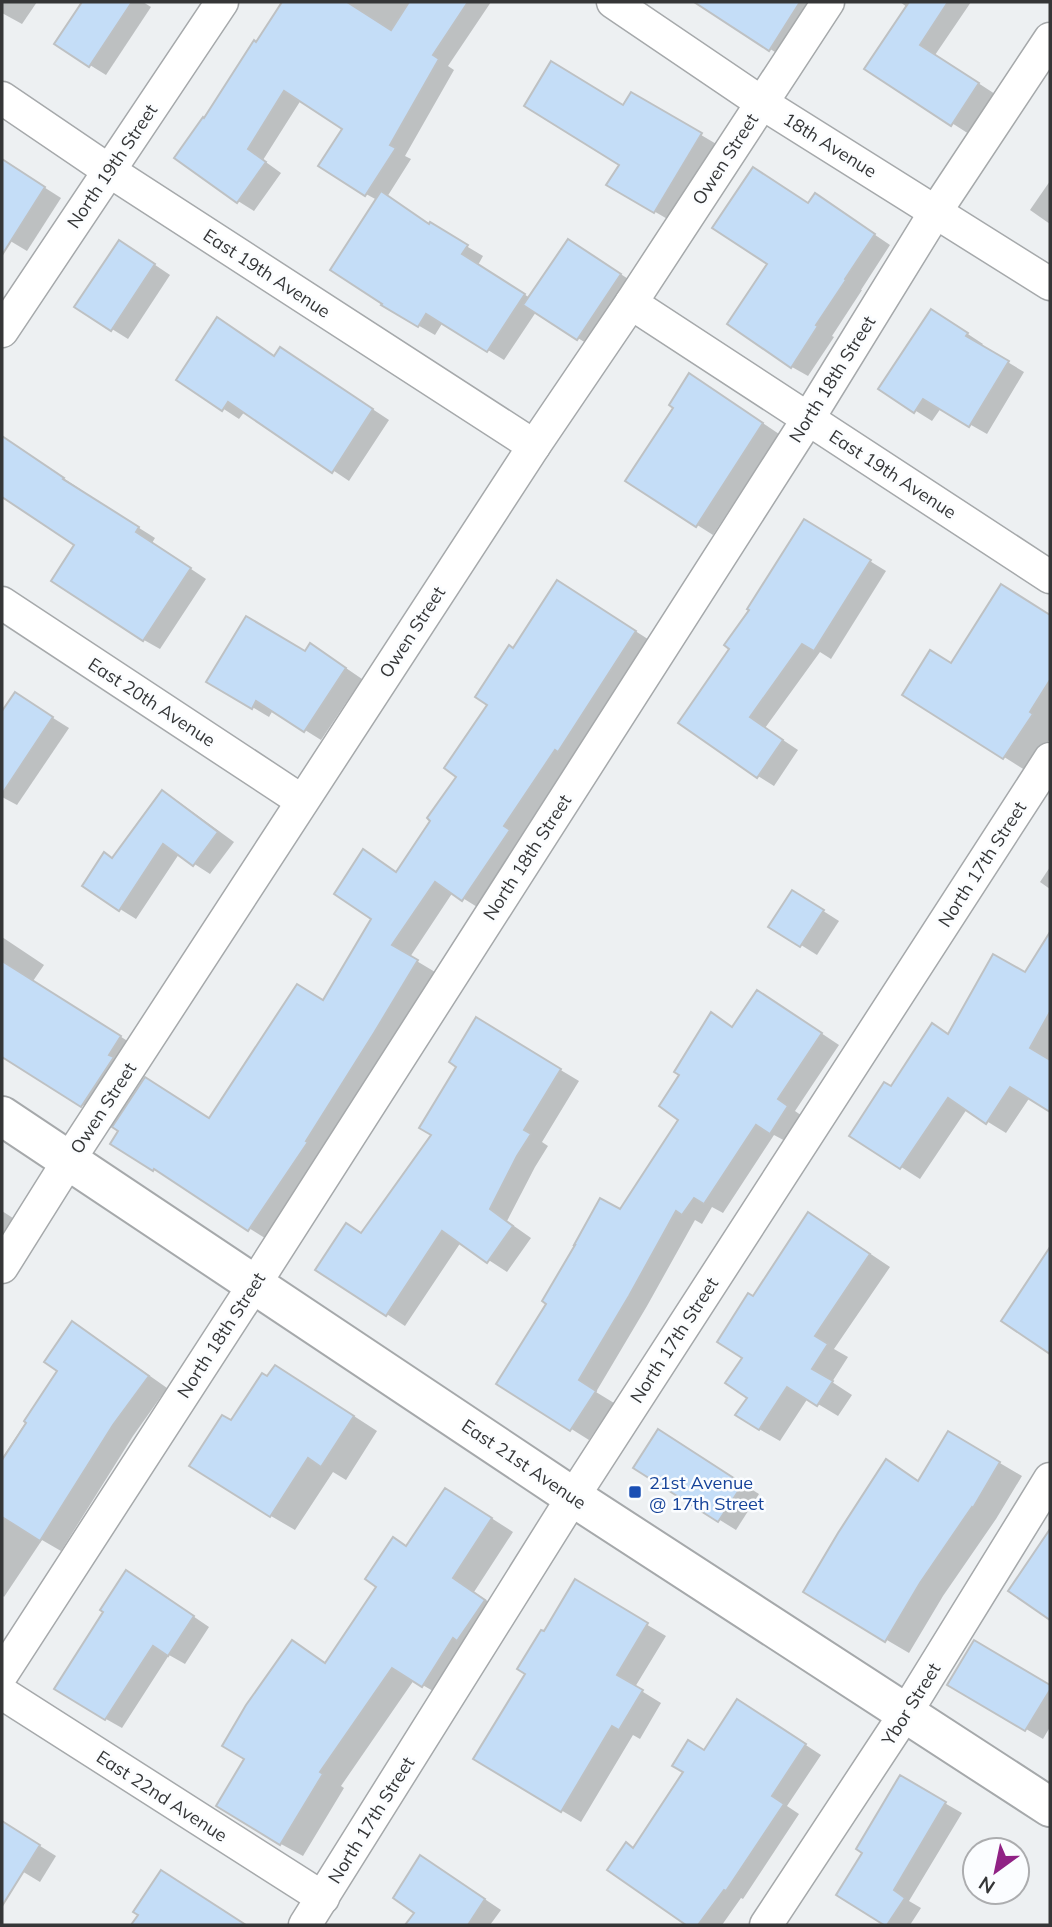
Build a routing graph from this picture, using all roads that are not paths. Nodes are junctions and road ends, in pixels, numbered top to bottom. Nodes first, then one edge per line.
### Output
1 (222, 2) edge
2 (612, 2) edge
3 (828, 2) edge
4 (1050, 39) edge
5 (2, 98) edge
6 (762, 103) junction
7 (108, 170) junction
8 (936, 211) junction
9 (1050, 284) edge
10 (631, 303) junction
11 (2, 331) edge
12 (808, 419) junction
13 (534, 446) junction
14 (1050, 577) edge
15 (2, 603) edge
16 (1050, 760) edge
17 (302, 802) junction
18 (2, 1116) edge
19 (69, 1160) junction
20 (2, 1267) edge
21 (254, 1285) junction
22 (1050, 1479) edge
23 (573, 1497) junction
24 (2, 1674) edge
25 (2, 1693) edge
26 (905, 1714) junction
27 (1050, 1807) edge
28 (323, 1898) junction
29 (304, 1925) edge
30 (766, 1925) edge

1 - 7 street, North 19th Street
2 - 6 street, 18th Avenue
3 - 6 street, Owen Street
4 - 8 street, North 18th Street
5 - 7 street, East 19th Avenue
6 - 8 street, 18th Avenue
6 - 10 street, Owen Street
7 - 11 street, North 19th Street
7 - 13 street, East 19th Avenue
8 - 9 street, 18th Avenue
8 - 12 street, North 18th Street
10 - 12 street, East 19th Avenue
10 - 13 street, Owen Street
12 - 14 street, East 19th Avenue
12 - 21 street, North 18th Street
13 - 17 street, Owen Street
15 - 17 street, East 20th Avenue
16 - 23 street, North 17th Street
17 - 19 street, Owen Street
18 - 19 street, East 21st Avenue
19 - 20 street, Owen Street
19 - 21 street, East 21st Avenue
21 - 23 street, East 21st Avenue
21 - 24 street, North 18th Street
22 - 26 street, Ybor Street
23 - 26 street, East 21st Avenue
23 - 28 street, North 17th Street
25 - 28 street, East 22nd Avenue
26 - 27 street, East 21st Avenue
26 - 30 street, Ybor Street
28 - 29 street, North 17th Street

